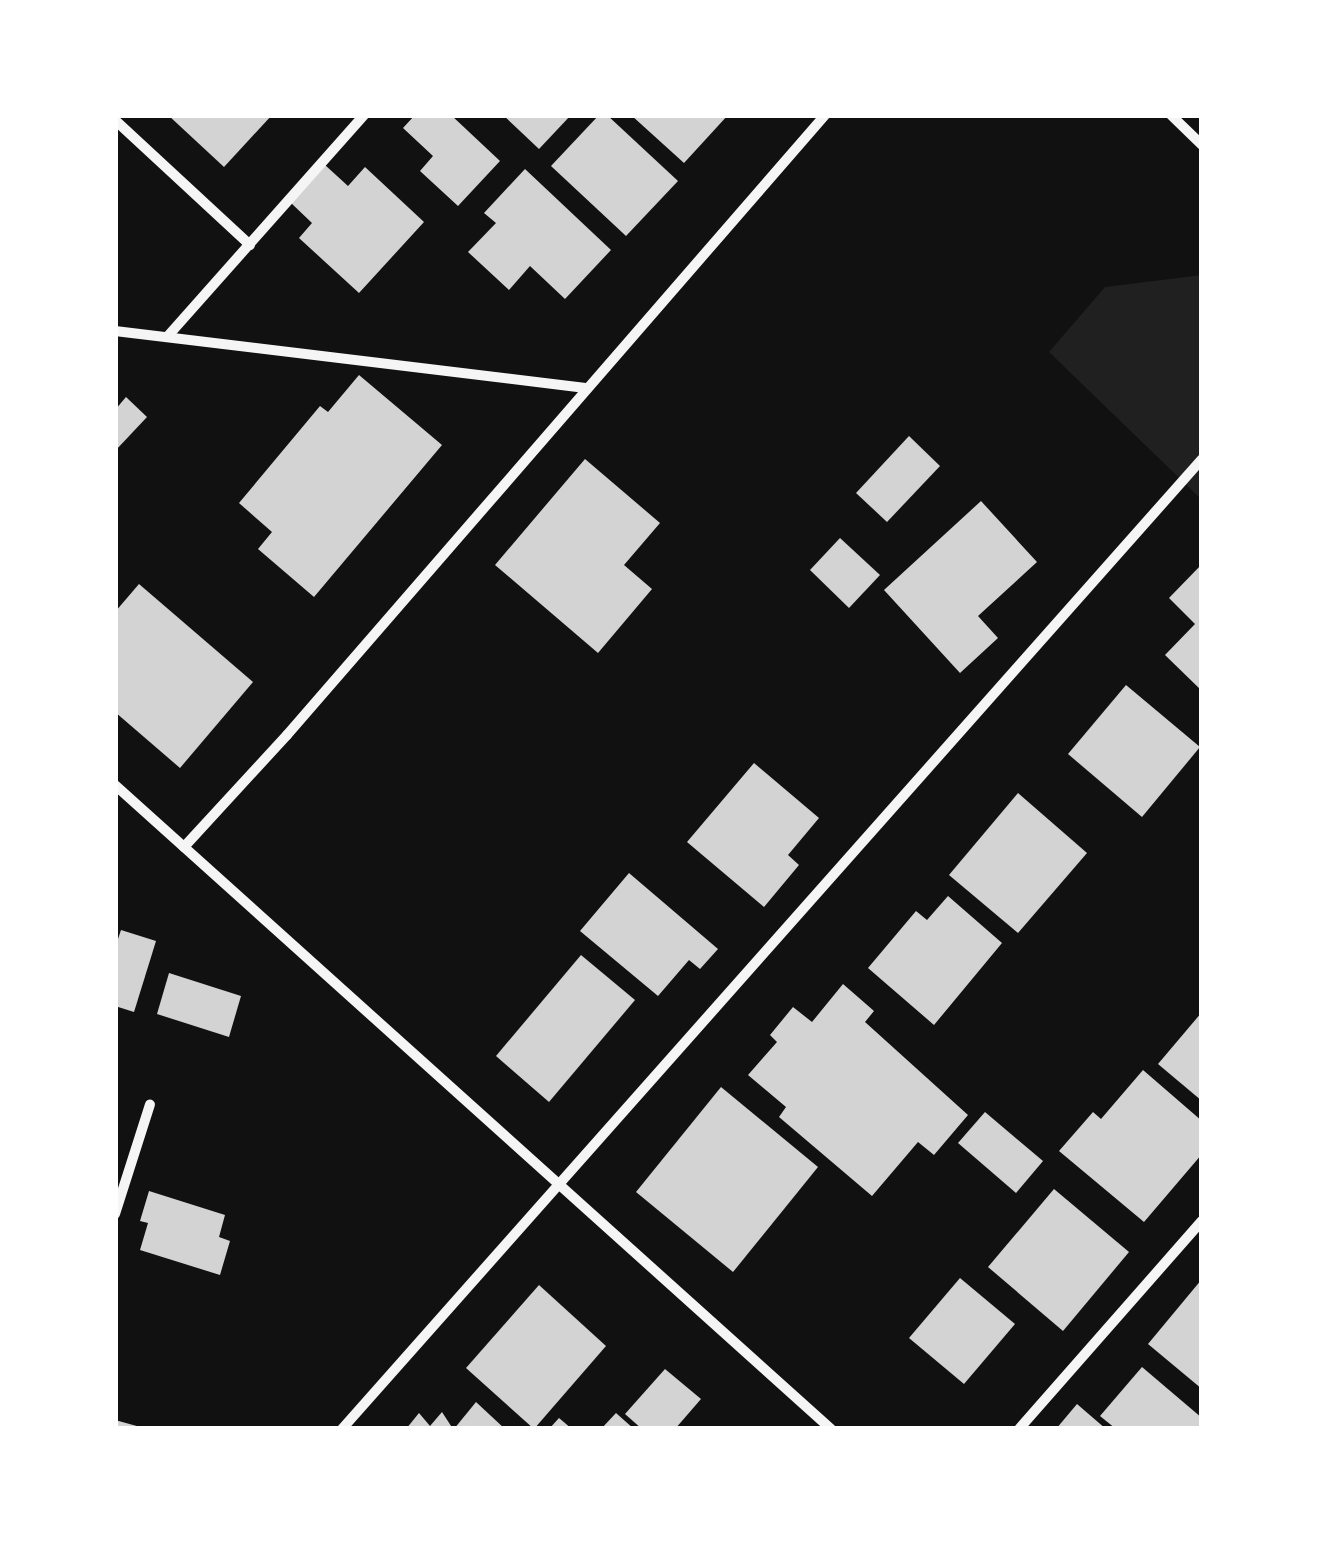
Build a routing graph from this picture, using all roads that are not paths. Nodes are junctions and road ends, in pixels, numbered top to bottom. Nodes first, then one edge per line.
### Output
1 (364, 115) edge
2 (825, 115) edge
3 (1171, 115) edge
4 (115, 120) edge
5 (1202, 145) edge
6 (250, 246) junction
7 (115, 331) edge
8 (167, 337) junction
9 (588, 388) junction
10 (1202, 459) edge
11 (115, 785) edge
12 (184, 847) junction
13 (150, 1104) dead end
14 (560, 1185) junction
15 (115, 1214) edge
16 (1202, 1221) edge
17 (342, 1429) edge
18 (831, 1429) edge
19 (1019, 1429) edge

1 - 6 street
2 - 9 street
3 - 5 street
4 - 6 street
6 - 8 street
7 - 8 street
8 - 9 street
9 - 12 street
10 - 14 street
11 - 12 street
12 - 14 street
13 - 15 street
14 - 17 street
14 - 18 street
16 - 19 street

